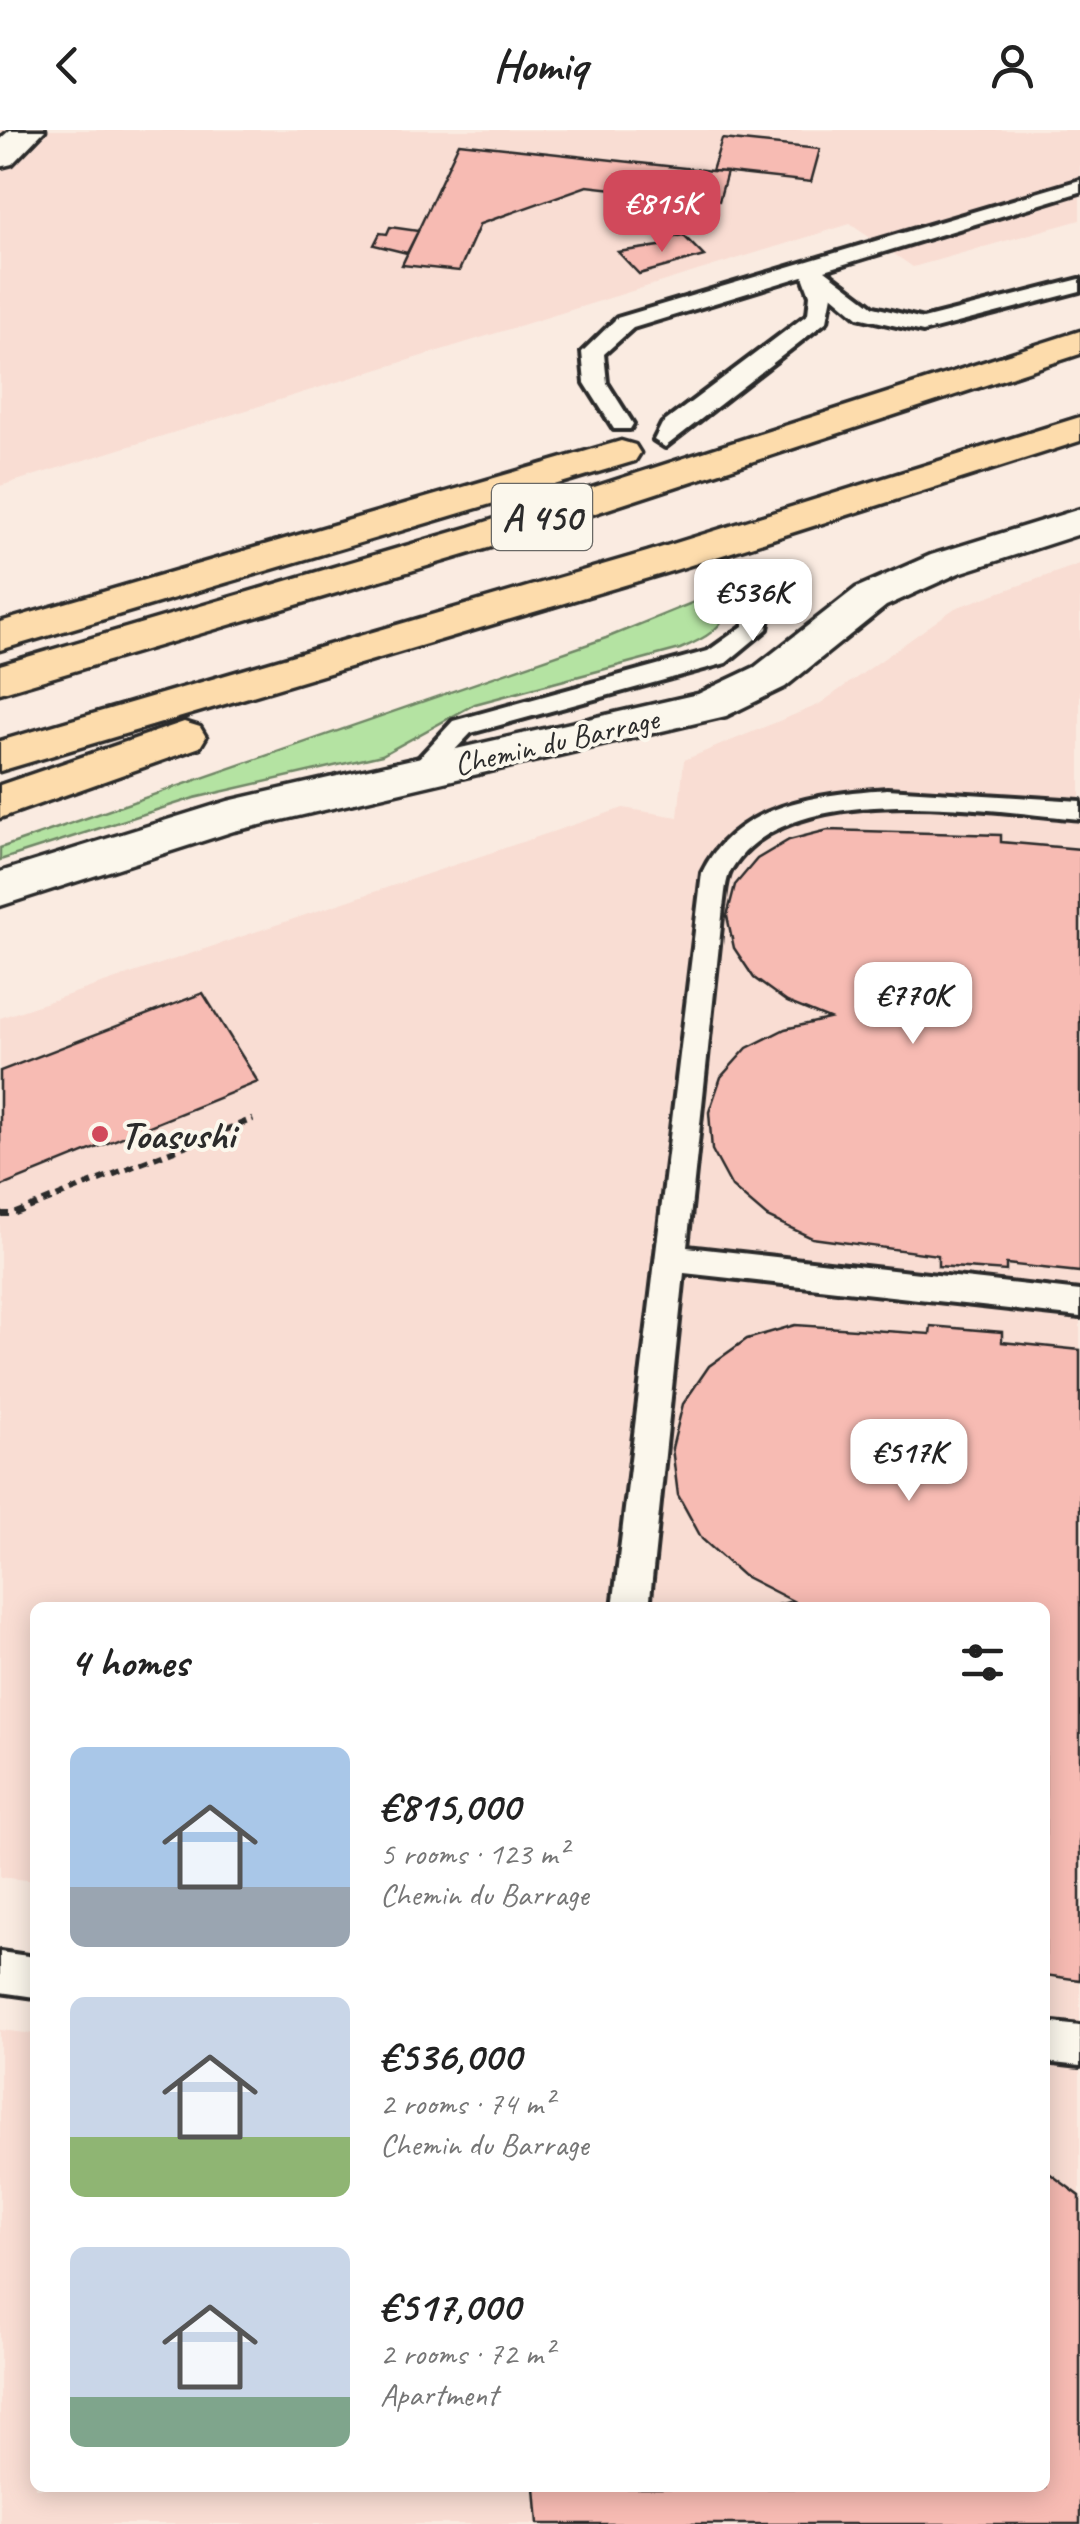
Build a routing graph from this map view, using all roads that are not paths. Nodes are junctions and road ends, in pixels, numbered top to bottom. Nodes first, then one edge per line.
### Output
1 (29, 130) edge
2 (0, 157) edge
3 (1080, 186) edge
4 (811, 269) junction
5 (1080, 286) edge
6 (1080, 320) edge
7 (1080, 342) edge
8 (622, 424) dead end
9 (1080, 429) edge
10 (665, 440) junction
11 (1080, 521) edge
12 (378, 525) junction
13 (661, 561) junction
14 (755, 588) dead end
15 (0, 612) edge
16 (0, 636) edge
17 (0, 679) edge
18 (0, 756) edge
19 (418, 773) junction
20 (0, 802) edge
21 (1080, 810) edge
22 (0, 889) edge
23 (670, 1258) junction
24 (1080, 1304) edge
25 (632, 1602) edge
26 (0, 1972) edge
27 (30, 1976) edge
28 (1050, 2043) edge
29 (1080, 2046) edge

1 - 2 main road
3 - 4 lane
4 - 5 lane
4 - 8 lane
4 - 10 lane
6 - 10 highway
7 - 17 highway, A 450
9 - 13 highway, A 450
10 - 12 highway
11 - 19 main road, Chemin du Barrage
12 - 15 highway
12 - 16 highway
13 - 18 highway, A 450
13 - 20 highway
14 - 19 lane
19 - 22 main road, Chemin du Barrage
21 - 23 lane
23 - 24 lane
23 - 25 lane
26 - 27 lane
28 - 29 lane

